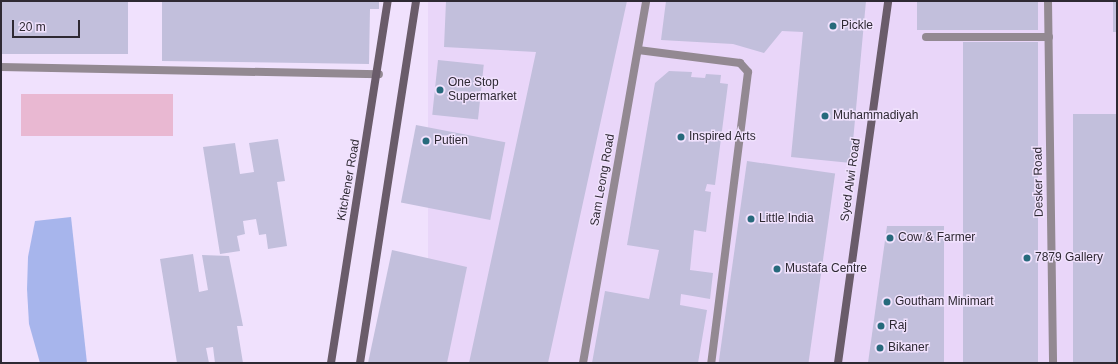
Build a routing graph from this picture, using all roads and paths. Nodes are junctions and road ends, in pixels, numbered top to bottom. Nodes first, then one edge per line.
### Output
1 (388, 1) edge
2 (416, 1) edge
3 (646, 1) edge
4 (888, 1) edge
5 (1048, 1) edge
6 (926, 37) dead end
7 (1049, 37) junction
8 (638, 50) junction
9 (1, 67) edge
10 (379, 74) junction
11 (331, 363) edge
12 (360, 363) edge
13 (583, 363) edge
14 (711, 363) edge
15 (838, 363) edge
16 (1053, 363) edge

1 - 10 street, Kitchener Road
2 - 12 street
3 - 8 street, Sam Leong Road
4 - 15 street, Syed Alwi Road
5 - 7 street, Desker Road
6 - 7 street
7 - 16 street, Desker Road
8 - 13 street, Sam Leong Road
8 - 14 street
9 - 10 street
10 - 11 street, Kitchener Road

